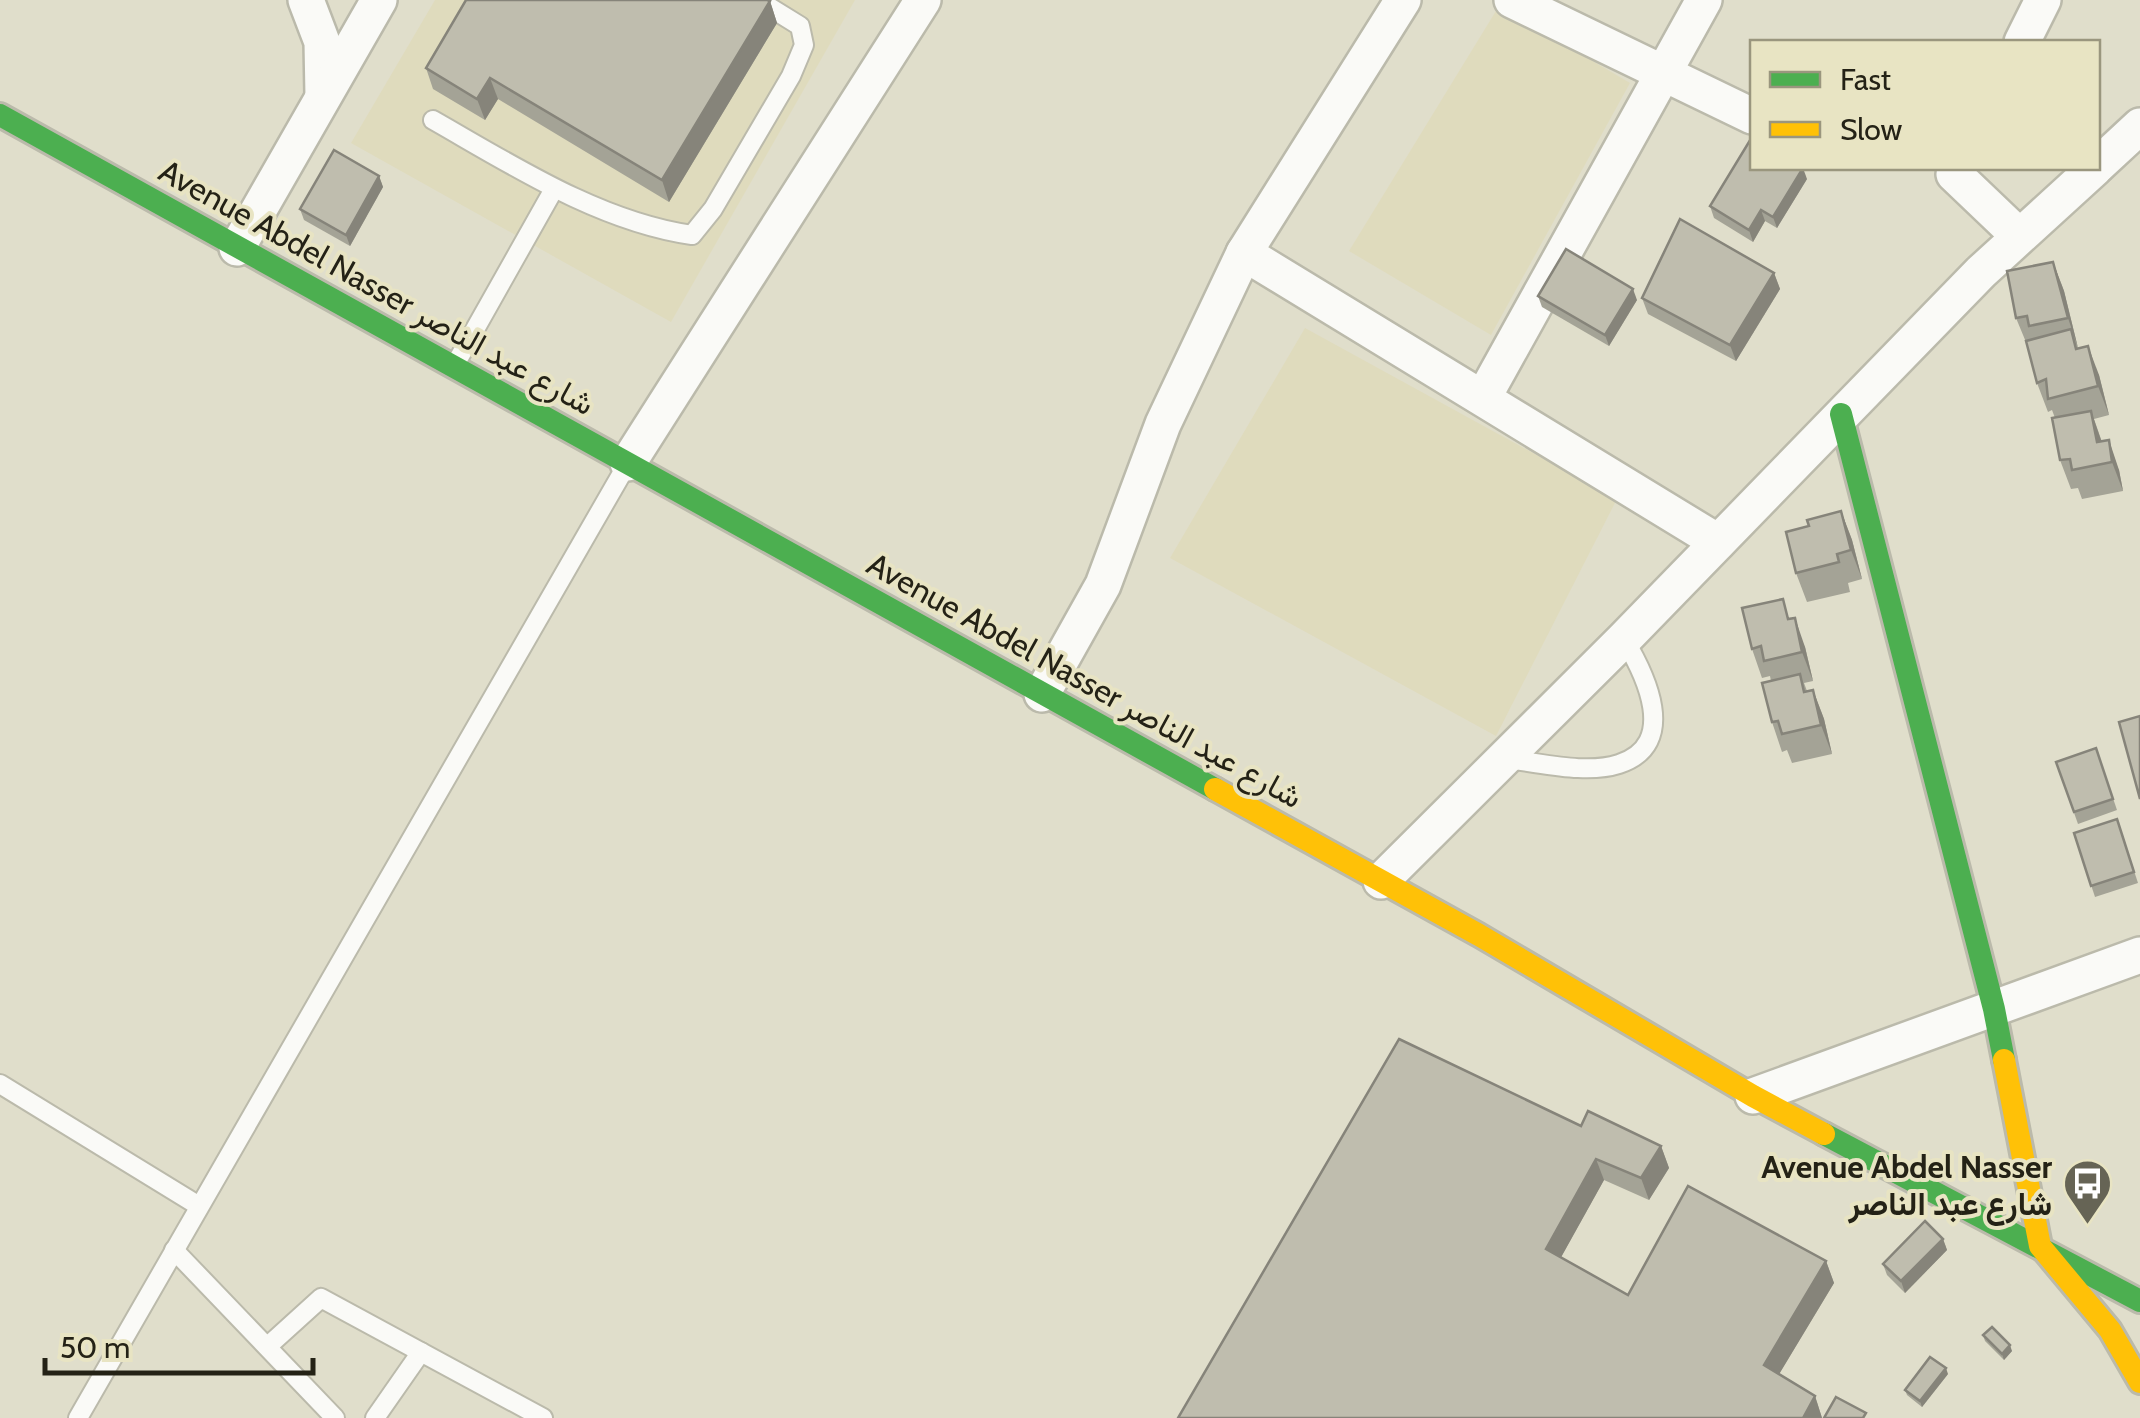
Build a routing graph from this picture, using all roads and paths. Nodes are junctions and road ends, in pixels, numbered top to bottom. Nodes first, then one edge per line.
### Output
1 (306, 0) edge
2 (380, 0) edge
3 (758, 0) edge
4 (923, 0) edge
5 (1404, 0) edge
6 (1512, 0) edge
7 (1704, 0) edge
8 (2043, 0) edge
9 (2023, 40) edge
10 (1663, 73) junction
11 (324, 98) junction
12 (0, 115) edge
13 (1750, 115) edge
14 (433, 120) dead end
15 (2138, 141) edge
16 (2100, 164) edge
17 (1947, 170) edge
18 (2092, 170) edge
19 (554, 189) junction
20 (2019, 236) junction
21 (237, 248) junction
22 (1244, 253) junction
23 (454, 368) junction
24 (1482, 398) junction
25 (1841, 414) junction
26 (628, 463) junction
27 (1718, 542) junction
28 (1624, 639) junction
29 (1042, 694) junction
30 (1503, 759) junction
31 (1380, 881) junction
32 (2140, 955) edge
33 (1994, 1009) junction
34 (0, 1084) edge
35 (1753, 1096) junction
36 (199, 1206) junction
37 (2040, 1246) junction
38 (174, 1250) junction
39 (2140, 1300) edge
40 (268, 1346) junction
41 (421, 1352) junction
42 (2140, 1382) edge
43 (513, 1402) junction
44 (78, 1418) edge
45 (336, 1418) edge
46 (376, 1418) edge
47 (499, 1418) edge
48 (543, 1418) edge

1 - 11 street
2 - 11 street
3 - 19 lane
4 - 26 street
5 - 22 street
6 - 10 street
7 - 10 street
8 - 9 street
10 - 13 street
10 - 24 street
11 - 21 street
12 - 21 main road, Avenue Abdel Nasser شارع عبد الناصر
14 - 19 lane
15 - 16 street
17 - 20 street
18 - 20 street
19 - 23 lane
20 - 25 street
21 - 23 main road, Avenue Abdel Nasser شارع عبد الناصر
22 - 24 street
22 - 29 street
23 - 26 main road, Avenue Abdel Nasser شارع عبد الناصر
24 - 27 street
25 - 27 street
25 - 33 main road
26 - 29 main road, Avenue Abdel Nasser شارع عبد الناصر
26 - 36 lane
27 - 28 street
28 - 30 street
28 - 30 lane
29 - 31 main road, Avenue Abdel Nasser شارع عبد الناصر
30 - 31 street
31 - 35 main road, Avenue Abdel Nasser شارع عبد الناصر
32 - 33 street
33 - 35 street
33 - 37 main road
34 - 36 lane
35 - 37 main road, Avenue Abdel Nasser شارع عبد الناصر
36 - 38 lane
37 - 39 main road, Avenue Abdel Nasser شارع عبد الناصر
37 - 42 main road
38 - 40 lane
38 - 44 lane
40 - 41 lane
40 - 45 lane
41 - 43 lane
41 - 46 lane
43 - 47 lane
43 - 48 lane

